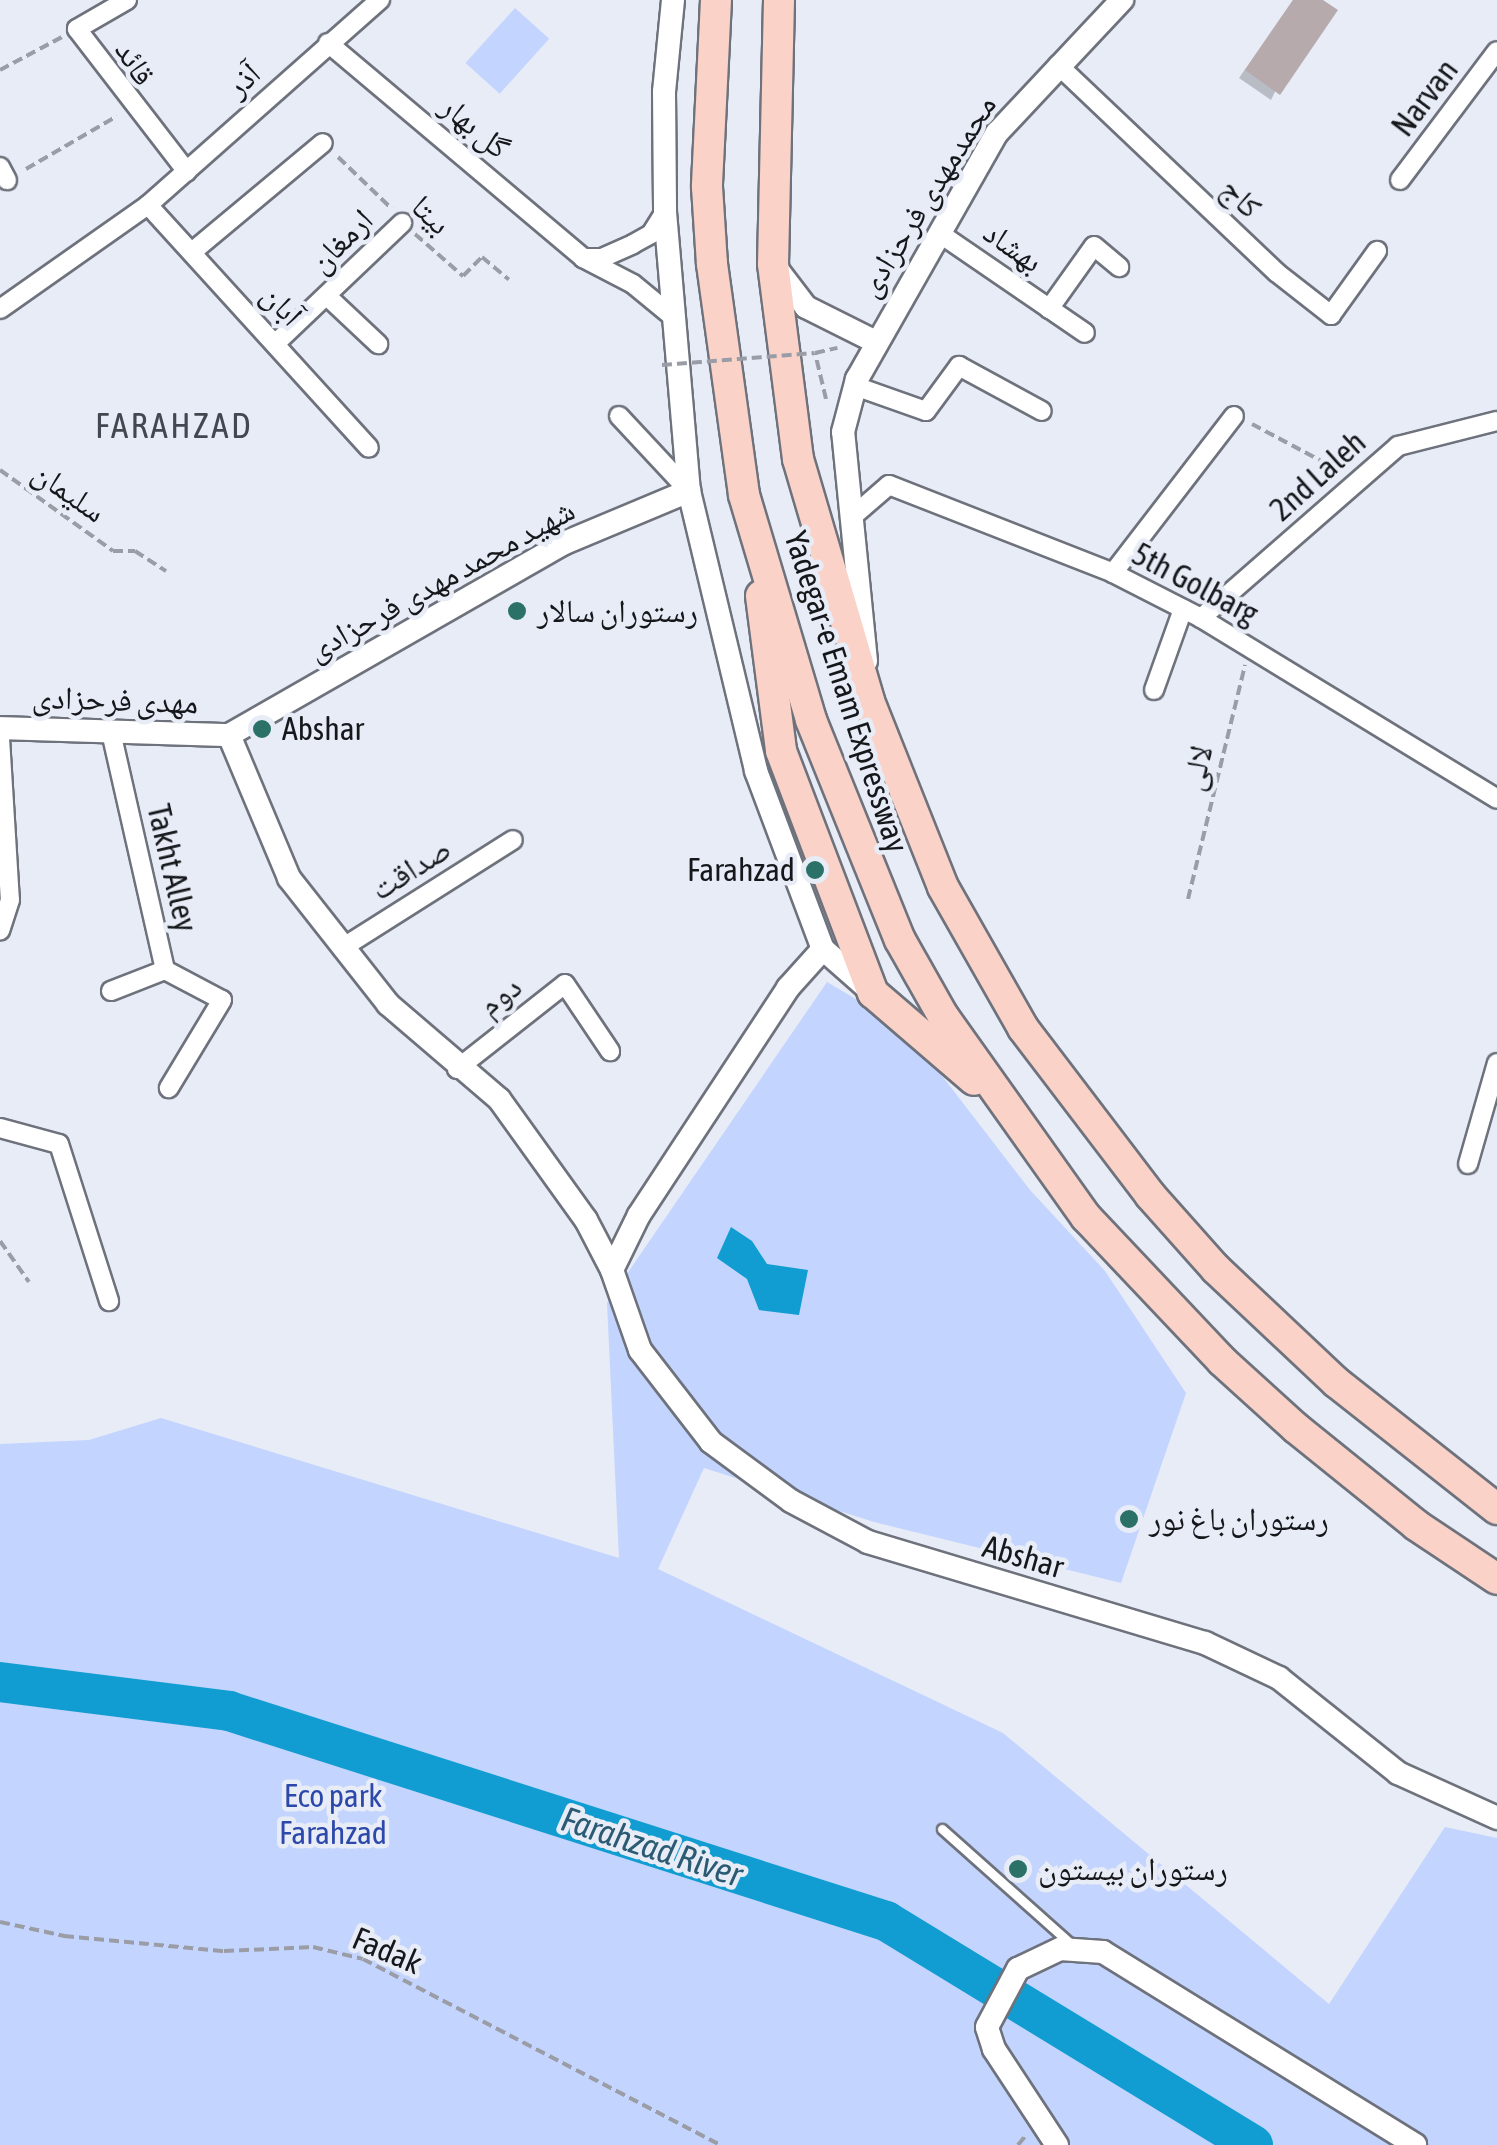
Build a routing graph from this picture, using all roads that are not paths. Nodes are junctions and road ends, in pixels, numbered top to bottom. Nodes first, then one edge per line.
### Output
1 (127, 0) edge
2 (380, 0) edge
3 (672, 0) edge
4 (716, 0) edge
5 (779, 0) edge
6 (1122, 0) edge
7 (328, 43) junction
8 (1497, 51) edge
9 (1058, 65) junction
10 (323, 143) road end
11 (187, 172) junction
12 (1400, 180) dead end
13 (148, 206) junction
14 (666, 212) junction
15 (402, 223) road end
16 (942, 235) junction
17 (1377, 251) dead end
18 (192, 252) junction
19 (583, 258) junction
20 (773, 264) junction
21 (1119, 267) dead end
22 (328, 297) junction
23 (0, 309) edge
24 (1048, 309) junction
25 (672, 316) junction
26 (1085, 333) dead end
27 (874, 341) junction
28 (277, 342) junction
29 (378, 344) dead end
30 (855, 386) junction
31 (1042, 411) dead end
32 (619, 416) dead end
33 (1234, 416) road end
34 (1497, 420) edge
35 (369, 448) dead end
36 (688, 491) junction
37 (852, 516) junction
38 (755, 532) junction
39 (1113, 573) junction
40 (1183, 609) junction
41 (1201, 618) junction
42 (1154, 690) dead end
43 (869, 701) junction
44 (0, 728) edge
45 (111, 732) junction
46 (229, 736) junction
47 (0, 738) edge
48 (1497, 798) edge
49 (513, 840) dead end
50 (0, 930) edge
51 (342, 948) junction
52 (823, 949) junction
53 (165, 970) junction
54 (111, 992) dead end
55 (873, 993) junction
56 (610, 1051) dead end
57 (1497, 1063) edge
58 (456, 1069) junction
59 (169, 1088) dead end
60 (1011, 1112) junction
61 (1493, 1112) edge
62 (0, 1128) edge
63 (1468, 1164) dead end
64 (612, 1270) junction
65 (109, 1301) dead end
66 (1497, 1509) edge
67 (1497, 1579) edge
68 (1497, 1818) edge
69 (942, 1828) dead end
70 (1077, 1950) junction
71 (1056, 2145) edge
72 (1415, 2145) edge

1 - 11 street, قائد
2 - 7 street, آذر
3 - 14 street
4 - 38 highway, Yadegar-e Emam Expressway
5 - 20 highway, Yadegar-e Emam Expressway
6 - 9 street, محمدمهدی فرحزادی
7 - 11 street, آذر
7 - 19 street, گل بهار
8 - 12 street, Narvan
9 - 16 street, محمدمهدی فرحزادی
9 - 17 street, کاج
10 - 18 street
11 - 13 street, آذر
13 - 18 street, آبان
13 - 23 street, آذر
14 - 19 street
14 - 25 street
15 - 22 street, ارمغان
16 - 24 street, بهشاد
16 - 27 street, محمدمهدی فرحزادی
18 - 28 street, آبان
19 - 25 street, گل بهار
20 - 27 street, محمدمهدی فرحزادی
20 - 43 highway, Yadegar-e Emam Expressway
21 - 24 street, بهشاد
22 - 28 street, ارمغان
22 - 29 street
24 - 26 street, بهشاد
25 - 36 street
27 - 30 street, محمدمهدی فرحزادی
28 - 35 street, آبان
30 - 31 street
30 - 37 street, محمدمهدی فرحزادی
32 - 36 street
33 - 39 street
34 - 41 street, 2nd Laleh
36 - 46 street, شهید محمد مهدی فرحزادی
36 - 52 street
37 - 39 street, 5th Golbarg
37 - 43 street, محمدمهدی فرحزادی
38 - 55 highway
38 - 60 highway, Yadegar-e Emam Expressway
39 - 40 street, 5th Golbarg
40 - 41 street, 5th Golbarg
40 - 42 street
41 - 48 street, 5th Golbarg
43 - 66 highway, Yadegar-e Emam Expressway
44 - 45 street, مهدی فرحزادی
45 - 46 street, مهدی فرحزادی
45 - 53 street, Takht Alley
46 - 51 street, Abshar
47 - 50 street
49 - 51 street, صداقت
51 - 58 street, Abshar
52 - 55 street
52 - 64 street
53 - 54 street
53 - 59 street, Takht Alley
55 - 60 highway
56 - 58 street, دوم
57 - 61 street
58 - 64 street, Abshar
60 - 67 highway, Yadegar-e Emam Expressway
61 - 63 street
62 - 65 street
64 - 68 street, Abshar
69 - 70 lane
70 - 71 street
70 - 72 street

